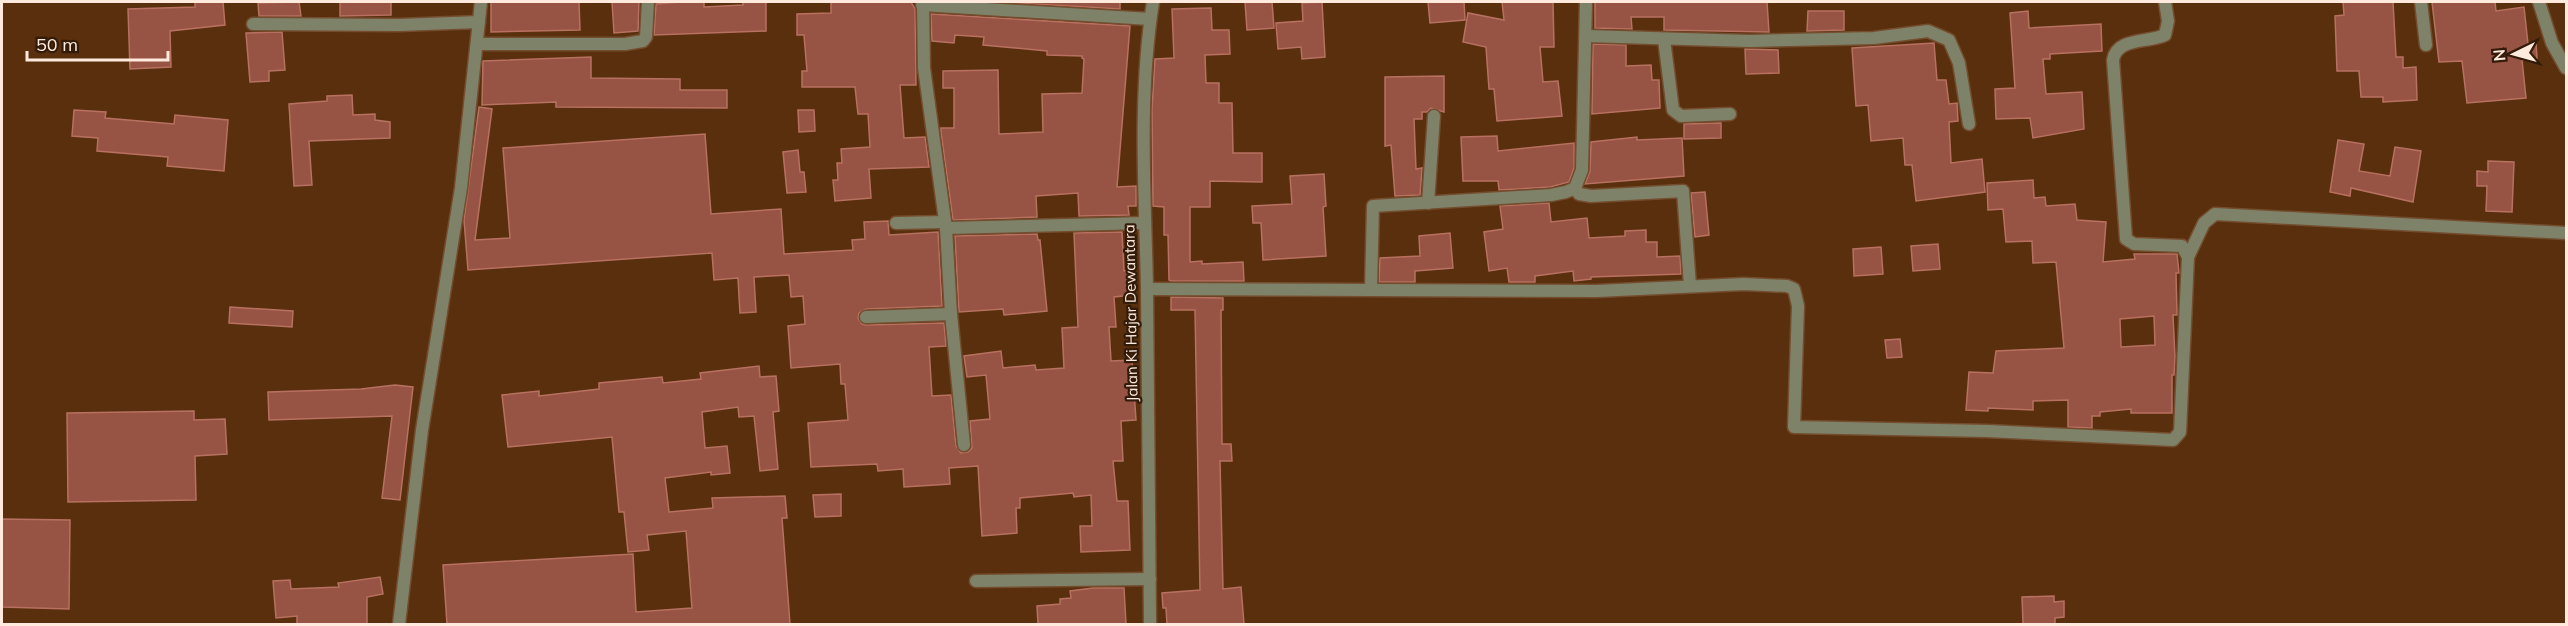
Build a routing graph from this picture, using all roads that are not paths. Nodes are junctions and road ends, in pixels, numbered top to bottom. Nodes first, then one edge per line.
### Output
1 (481, 2) edge
2 (648, 2) edge
3 (1153, 2) edge
4 (1586, 2) edge
5 (2165, 2) edge
6 (2421, 2) edge
7 (2539, 2) edge
8 (923, 3) edge
9 (1150, 19) junction
10 (479, 22) junction
11 (253, 24) dead end
12 (1586, 36) junction
13 (1664, 39) junction
14 (477, 44) junction
15 (2426, 45) dead end
16 (2566, 68) edge
17 (1730, 114) dead end
18 (1434, 116) dead end
19 (1970, 124) dead end
20 (1575, 188) junction
21 (1428, 203) junction
22 (896, 223) dead end
23 (1145, 223) junction
24 (946, 225) junction
25 (2566, 233) edge
26 (2188, 257) junction
27 (1690, 286) junction
28 (1147, 289) junction
29 (1371, 289) junction
30 (951, 314) junction
31 (866, 317) dead end
32 (964, 445) dead end
33 (1150, 579) junction
34 (976, 581) dead end
35 (399, 624) edge
36 (1150, 624) edge

1 - 10 street
2 - 14 street
3 - 9 street, Jalan Ki Hajar Dewantara
4 - 12 street
5 - 26 street
6 - 15 street
7 - 16 street
8 - 9 street
8 - 24 street
9 - 23 street, Jalan Ki Hajar Dewantara
10 - 11 street
10 - 14 street
12 - 13 street
12 - 20 street
13 - 17 street
13 - 19 street
14 - 35 street
18 - 21 street
20 - 21 street
20 - 27 street
21 - 29 street
22 - 24 street
23 - 24 street
23 - 28 street, Jalan Ki Hajar Dewantara
24 - 30 street
25 - 26 street
26 - 27 street
27 - 29 street
28 - 29 street
28 - 33 street, Jalan Ki Hajar Dewantara
30 - 31 street
30 - 32 street
33 - 34 street
33 - 36 street, Jalan Ki Hajar Dewantara

